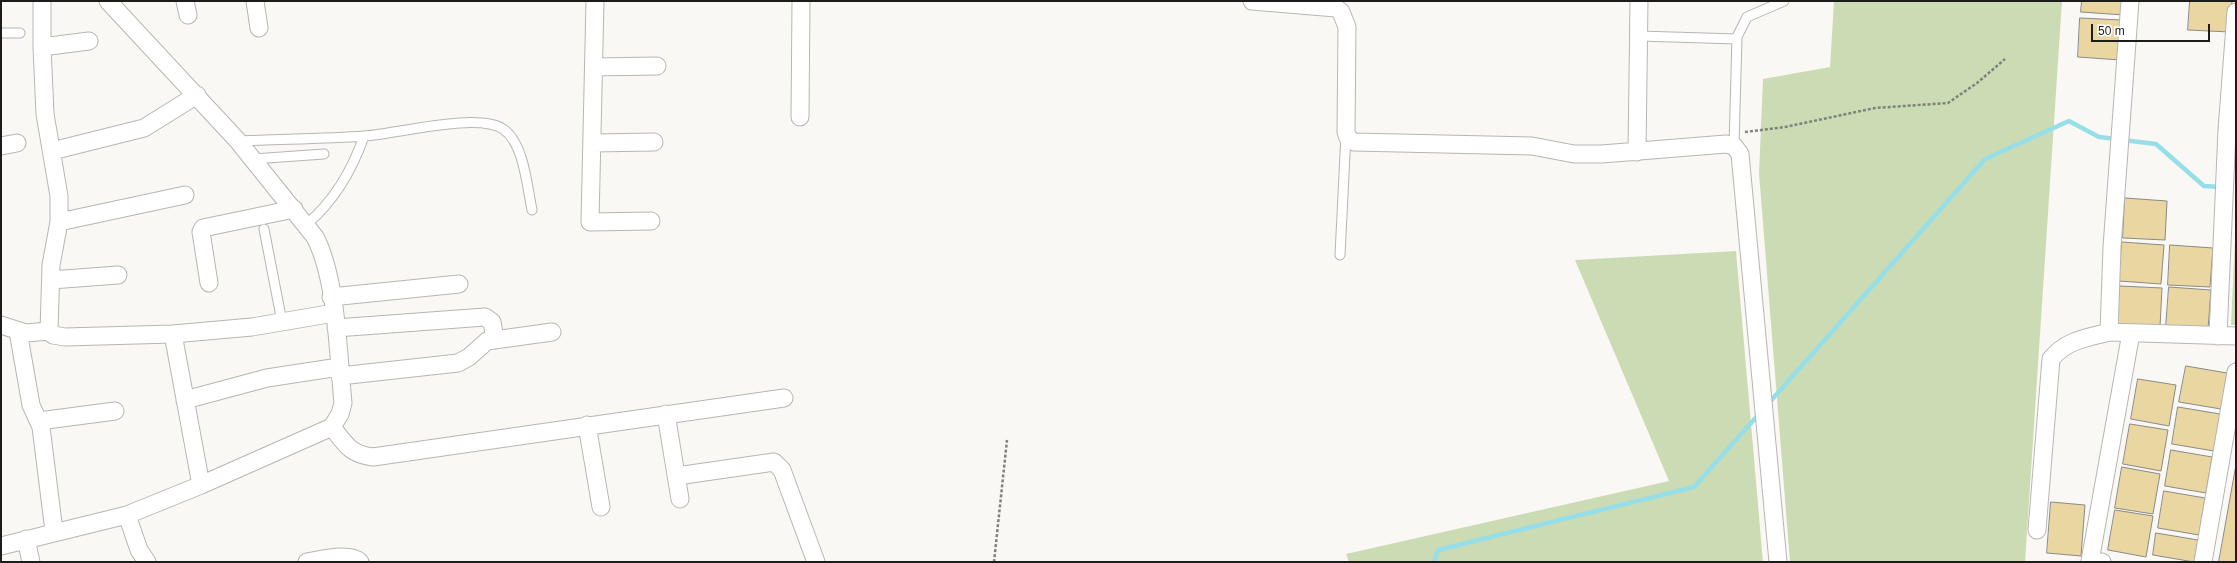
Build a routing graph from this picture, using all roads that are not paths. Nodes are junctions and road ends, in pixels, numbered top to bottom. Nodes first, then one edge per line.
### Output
1 (42, 1) edge
2 (108, 1) edge
3 (255, 1) edge
4 (595, 1) edge
5 (801, 1) edge
6 (1252, 1) edge
7 (1639, 1) edge
8 (1784, 1) edge
9 (2130, 1) edge
10 (2236, 12) edge
11 (259, 28) dead end
12 (1, 33) edge
13 (20, 33) dead end
14 (1639, 36) junction
15 (1737, 39) junction
16 (89, 41) dead end
17 (42, 46) junction
18 (657, 66) dead end
19 (594, 67) junction
20 (197, 95) junction
21 (800, 117) dead end
22 (2231, 130) edge
23 (1346, 132) junction
24 (364, 136) junction
25 (1735, 140) junction
26 (238, 141) junction
27 (654, 142) dead end
28 (592, 143) junction
29 (52, 151) junction
30 (1637, 152) junction
31 (324, 154) dead end
32 (253, 160) junction
33 (185, 195) dead end
34 (294, 209) junction
35 (532, 210) dead end
36 (651, 221) dead end
37 (59, 222) junction
38 (307, 224) junction
39 (264, 229) dead end
40 (1340, 255) dead end
41 (118, 275) dead end
42 (51, 280) junction
43 (209, 283) dead end
44 (459, 284) dead end
45 (334, 313) junction
46 (282, 322) junction
47 (1, 325) edge
48 (18, 330) junction
49 (49, 331) junction
50 (552, 332) dead end
51 (2110, 332) junction
52 (2131, 333) junction
53 (173, 334) junction
54 (2218, 336) junction
55 (2236, 336) edge
56 (495, 339) junction
57 (340, 372) junction
58 (2236, 372) edge
59 (784, 398) dead end
60 (185, 400) junction
61 (115, 411) dead end
62 (666, 414) junction
63 (39, 421) junction
64 (587, 425) junction
65 (332, 427) junction
66 (677, 476) junction
67 (201, 485) junction
68 (680, 499) dead end
69 (601, 507) dead end
70 (127, 515) junction
71 (2037, 530) dead end
72 (54, 532) junction
73 (26, 539) junction
74 (1, 546) edge
75 (31, 562) edge
76 (148, 562) edge
77 (307, 562) edge
78 (360, 562) edge
79 (816, 562) edge
80 (1778, 562) edge
81 (2102, 562) edge
82 (2203, 562) edge

1 - 17 street
2 - 20 street
3 - 11 street
4 - 19 street
5 - 21 street
6 - 23 street
7 - 14 street
8 - 15 lane
9 - 51 street
10 - 22 street
12 - 13 lane
14 - 15 lane
14 - 30 street
15 - 25 lane
16 - 17 street
17 - 29 street
18 - 19 street
19 - 28 street
20 - 26 street
20 - 29 street
22 - 54 street
23 - 30 street
23 - 40 lane
24 - 26 lane
24 - 35 lane
24 - 38 lane
25 - 30 street
25 - 80 street
26 - 32 street
27 - 28 street
28 - 36 street
29 - 37 street
31 - 32 lane
32 - 34 street
33 - 37 street
34 - 38 street
34 - 43 street
37 - 42 street
38 - 45 street
39 - 46 lane
41 - 42 street
42 - 49 street
44 - 45 street
45 - 46 street
45 - 56 street
45 - 57 street
46 - 53 street
47 - 48 street
48 - 49 street
48 - 63 street
49 - 53 street
50 - 56 street
51 - 52 street
51 - 71 street
52 - 54 street
52 - 81 street
53 - 60 street
54 - 55 street
56 - 57 street
57 - 60 street
57 - 65 street
58 - 82 street
59 - 62 street
60 - 67 street
61 - 63 street
62 - 64 street
62 - 66 street
63 - 72 street
64 - 65 street
64 - 69 street
65 - 67 street
66 - 68 street
66 - 79 street
67 - 70 street
70 - 72 street
70 - 76 street
72 - 73 street
73 - 74 street
73 - 75 street
77 - 78 street

